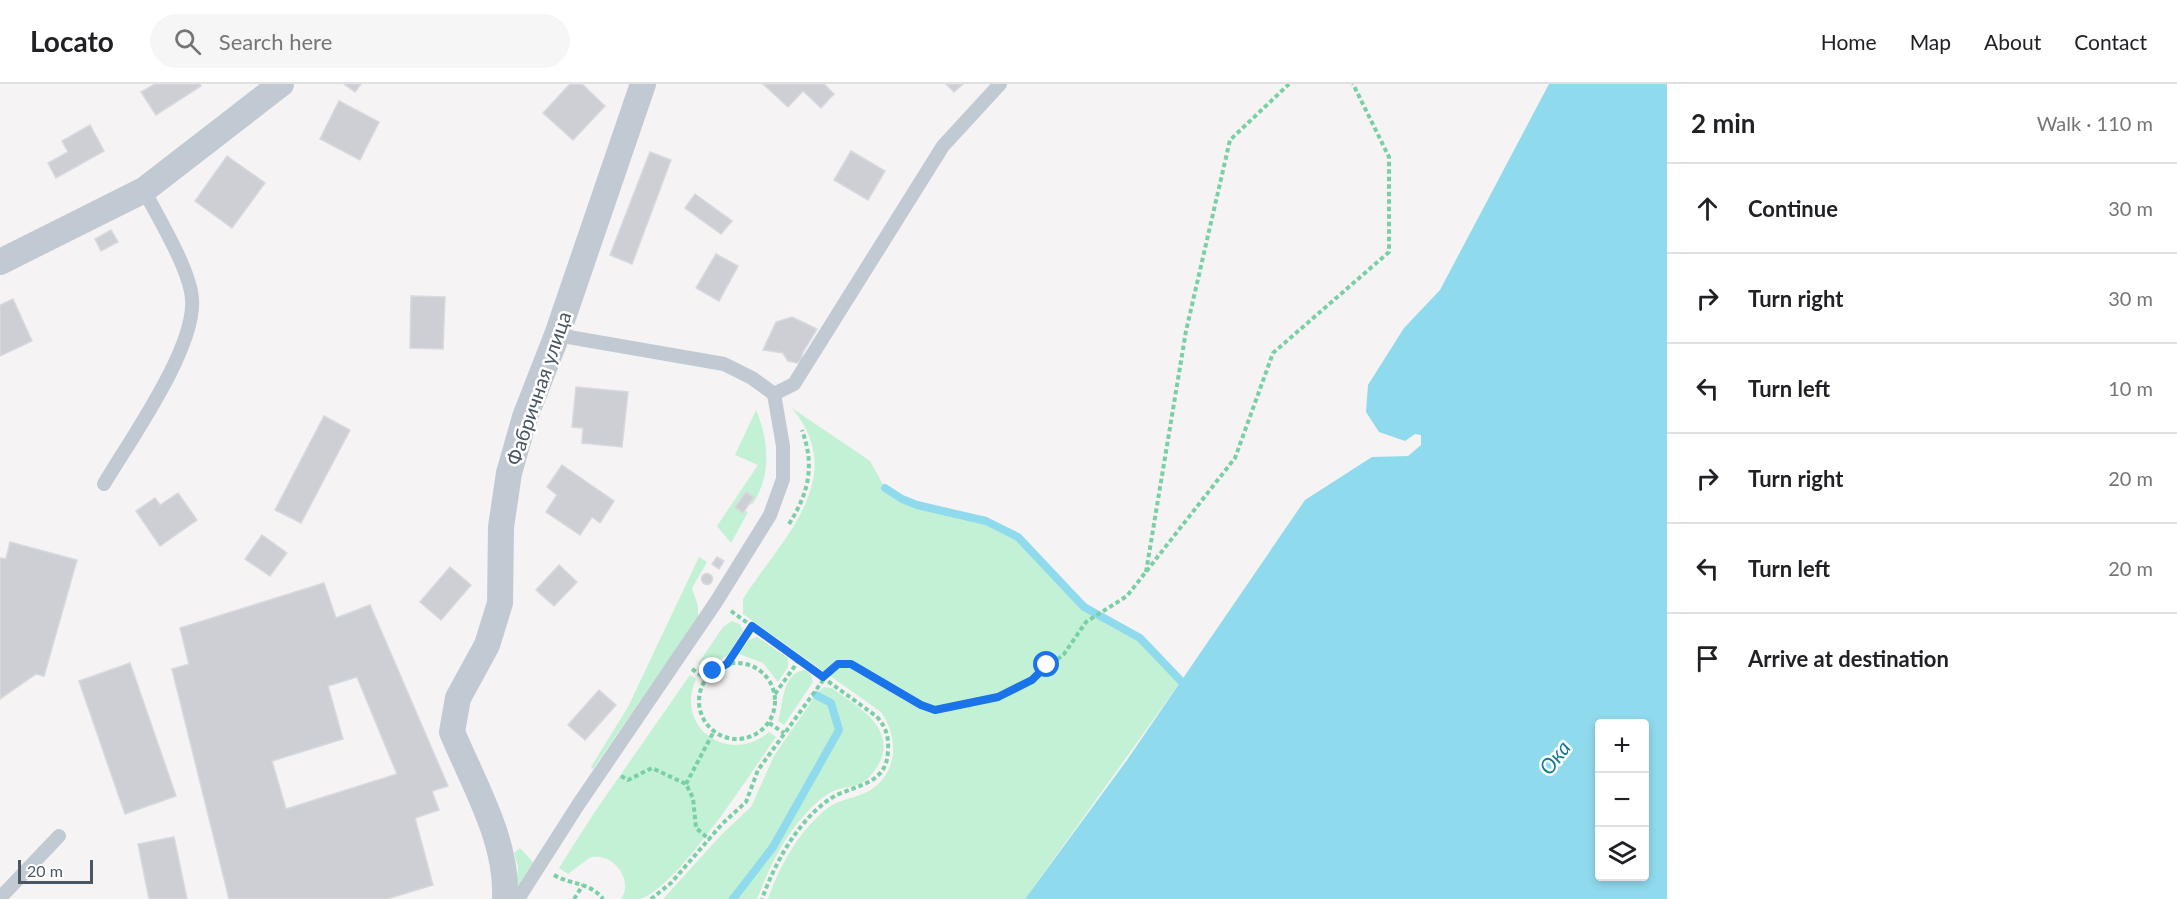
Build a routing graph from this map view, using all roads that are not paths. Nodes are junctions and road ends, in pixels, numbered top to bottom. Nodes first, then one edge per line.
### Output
1 (281, 84) edge
2 (643, 84) edge
3 (1000, 84) edge
4 (144, 190) junction
5 (0, 262) edge
6 (557, 335) junction
7 (774, 394) junction
8 (104, 484) dead end
9 (59, 836) dead end
10 (0, 898) edge
11 (505, 899) edge
12 (518, 899) edge

1 - 4 street
2 - 6 street, Фабричная улица
3 - 7 lane
4 - 5 street
4 - 8 lane
6 - 7 lane
6 - 11 street, Фабричная улица
7 - 12 lane
9 - 10 lane

